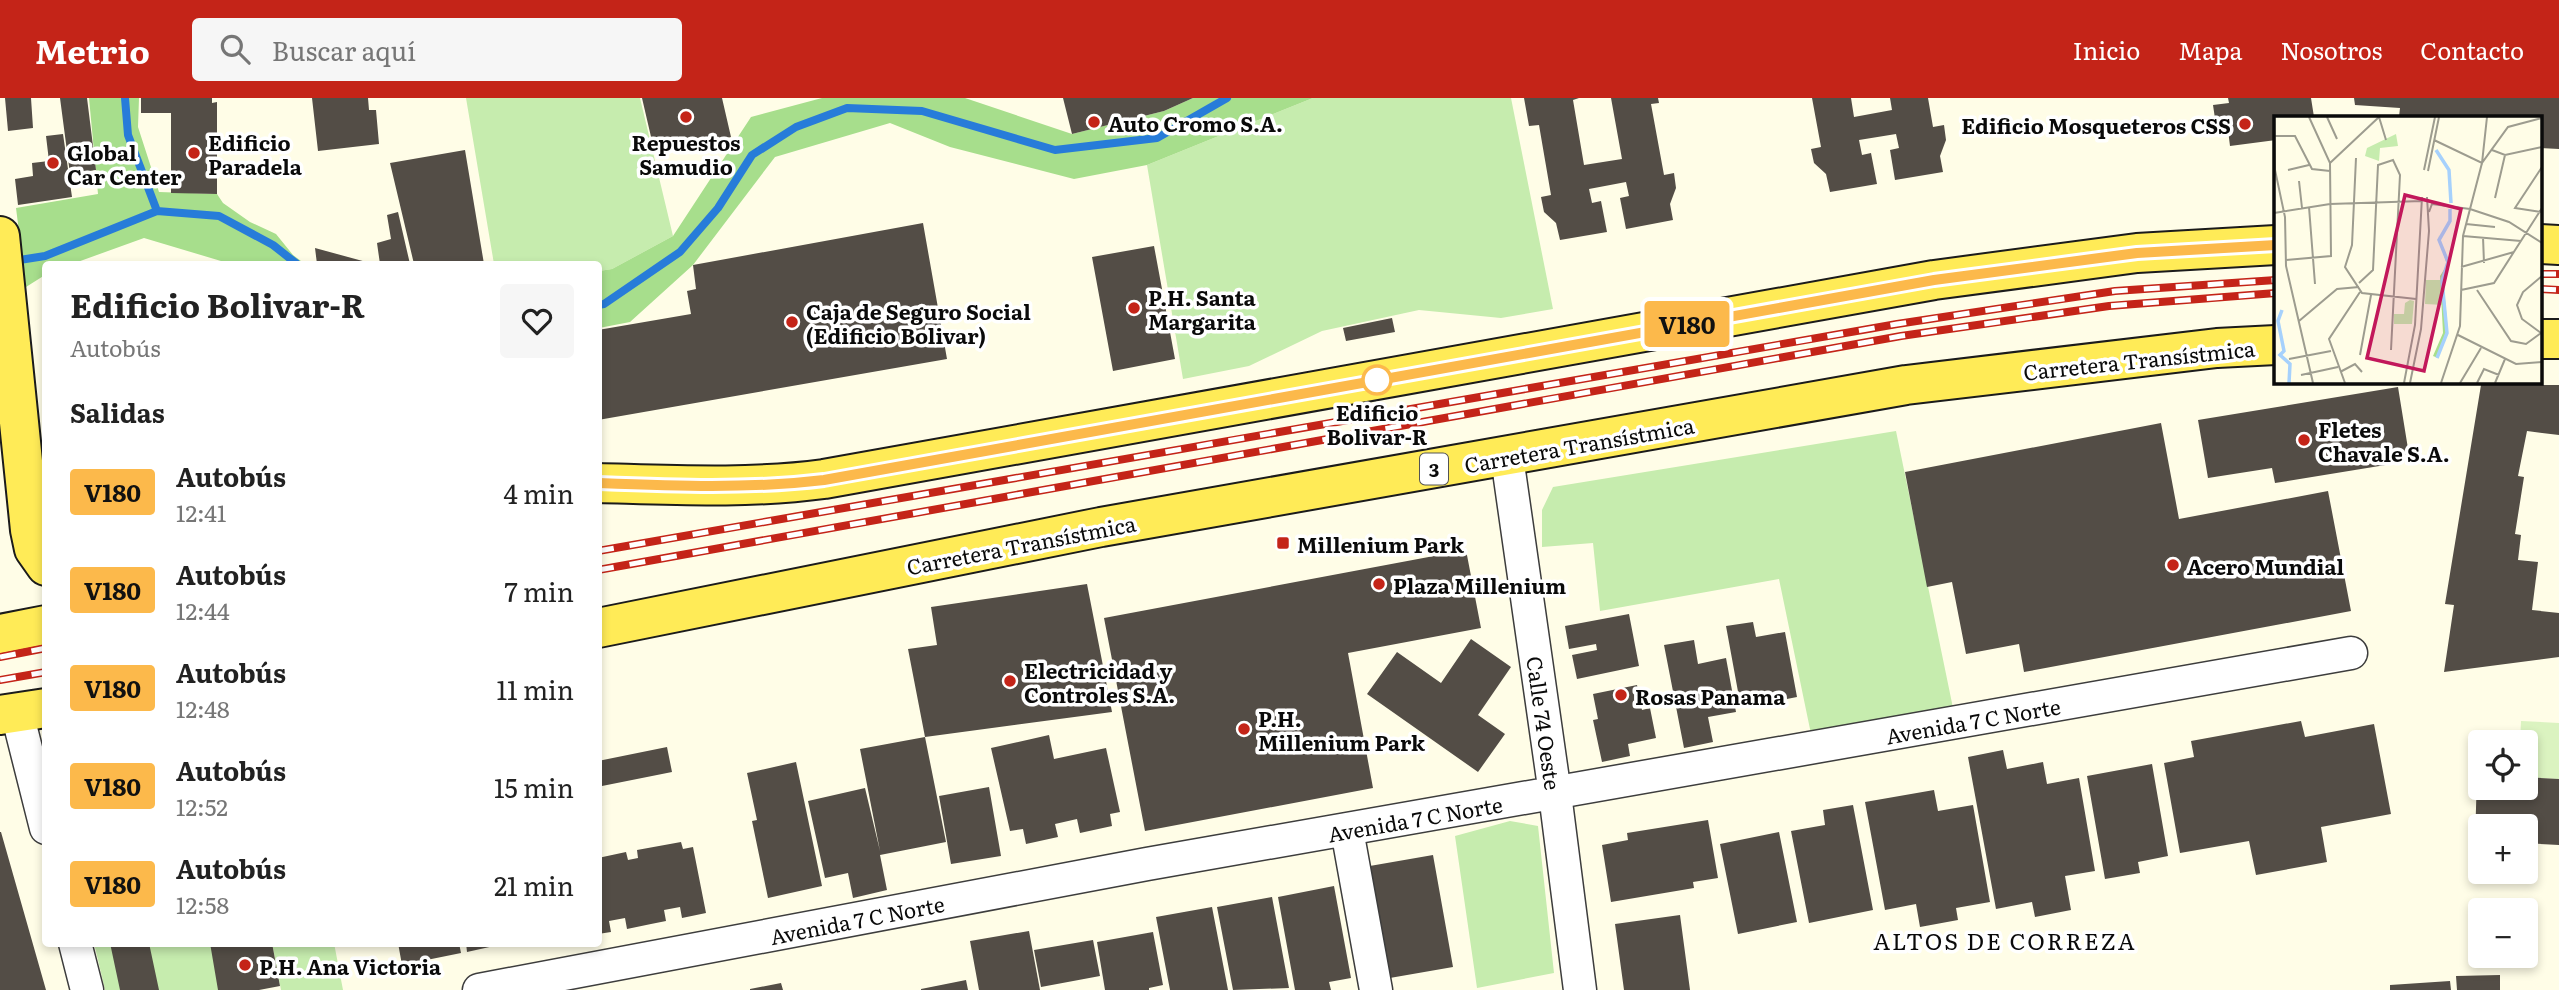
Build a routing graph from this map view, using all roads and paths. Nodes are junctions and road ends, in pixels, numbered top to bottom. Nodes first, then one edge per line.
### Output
1 (0, 236) edge
2 (2274, 245) edge
3 (2274, 345) edge
4 (1507, 457) junction
5 (602, 483) edge
6 (729, 487) junction
7 (602, 504) edge
8 (42, 560) edge
9 (42, 626) edge
10 (602, 627) edge
11 (0, 634) edge
12 (2351, 653) dead end
13 (21, 712) edge
14 (1555, 794) junction
15 (42, 809) edge
16 (1347, 830) junction
17 (76, 947) edge
18 (87, 990) edge
19 (480, 990) edge
20 (1376, 990) edge
21 (1580, 990) edge

1 - 8 main road
2 - 6 main road
3 - 4 main road, Carretera Transístmica / 3
4 - 10 main road, Carretera Transístmica / 3
4 - 14 street, Calle 74 Oeste
5 - 6 main road
6 - 7 main road
9 - 11 main road
12 - 14 street, Avenida 7 C Norte
13 - 15 street
14 - 16 street, Avenida 7 C Norte
14 - 21 street, Calle 74 Oeste
16 - 19 street, Avenida 7 C Norte
16 - 20 street
17 - 18 street

